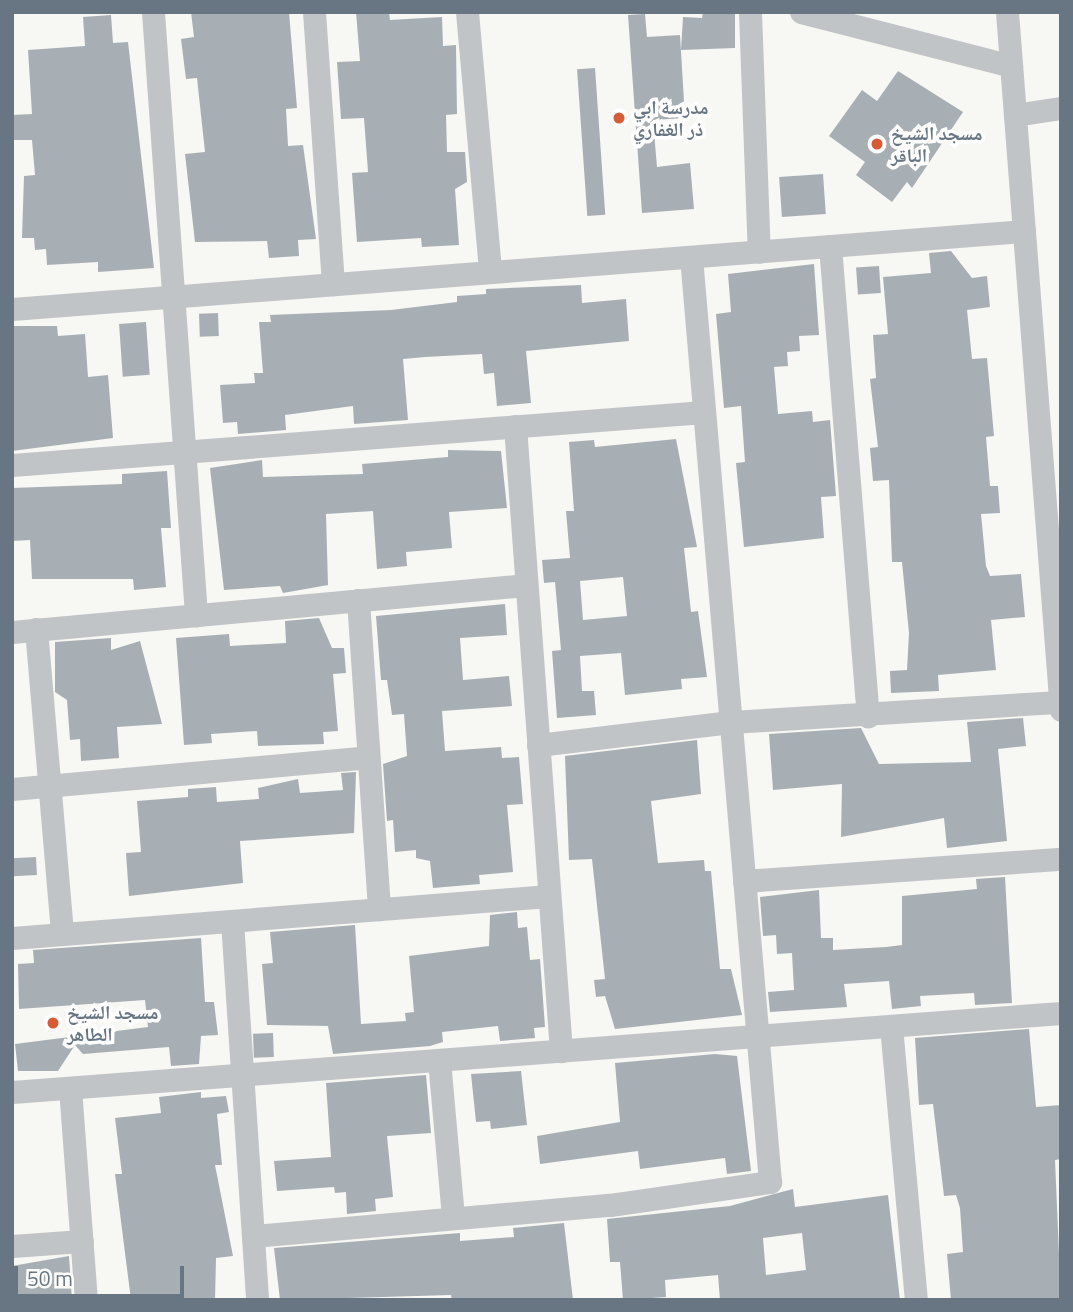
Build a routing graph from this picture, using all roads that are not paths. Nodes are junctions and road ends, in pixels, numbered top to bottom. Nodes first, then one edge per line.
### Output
1 (153, 12) edge
2 (314, 12) edge
3 (467, 12) edge
4 (750, 12) edge
5 (1007, 12) edge
6 (808, 13) edge
7 (1011, 66) junction
8 (1061, 108) edge
9 (1015, 115) junction
10 (1024, 231) junction
11 (831, 246) junction
12 (759, 251) junction
13 (691, 257) junction
14 (490, 272) junction
15 (333, 284) junction
16 (177, 296) junction
17 (12, 309) edge
18 (704, 412) junction
19 (515, 426) junction
20 (186, 452) junction
21 (12, 466) edge
22 (1056, 575) edge
23 (526, 585) junction
24 (358, 600) junction
25 (196, 615) junction
26 (36, 629) junction
27 (12, 632) edge
28 (1060, 702) edge
29 (1061, 710) edge
30 (868, 716) junction
31 (731, 722) junction
32 (538, 745) junction
33 (368, 757) junction
34 (51, 786) junction
35 (12, 789) edge
36 (1061, 859) edge
37 (744, 881) junction
38 (548, 896) junction
39 (379, 909) junction
40 (232, 921) junction
41 (62, 934) junction
42 (12, 938) edge
43 (1061, 1013) edge
44 (891, 1026) junction
45 (757, 1036) junction
46 (561, 1051) junction
47 (439, 1060) junction
48 (242, 1075) junction
49 (70, 1088) junction
50 (12, 1092) edge
51 (453, 1217) junction
52 (253, 1236) junction
53 (82, 1241) junction
54 (12, 1246) edge
55 (86, 1300) edge
56 (257, 1300) edge
57 (916, 1300) edge

1 - 16 street
2 - 15 street
3 - 14 street
4 - 12 street
5 - 7 street
6 - 7 street
7 - 9 street
8 - 9 street
9 - 10 street
10 - 11 street
10 - 22 street
11 - 12 street
11 - 30 street
12 - 13 street
13 - 14 street
13 - 18 street
14 - 15 street
15 - 16 street
16 - 17 street
16 - 20 street
18 - 19 street
18 - 31 street
19 - 20 street
19 - 23 street
20 - 21 street
20 - 25 street
22 - 28 street
23 - 24 street
23 - 32 street
24 - 25 street
24 - 33 street
25 - 26 street
26 - 27 street
26 - 34 street
28 - 29 street
28 - 30 street
30 - 31 street
31 - 32 street
31 - 37 street
32 - 38 street
33 - 34 street
33 - 39 street
34 - 35 street
34 - 41 street
36 - 37 street
37 - 45 street
38 - 39 street
38 - 46 street
39 - 40 street
40 - 41 street
40 - 48 street
41 - 42 street
43 - 44 street
44 - 45 street
44 - 57 street
45 - 46 street
45 - 51 street
46 - 47 street
47 - 48 street
47 - 51 street
48 - 49 street
48 - 52 street
49 - 50 street
49 - 53 street
51 - 52 street
52 - 56 street
53 - 54 street
53 - 55 street

